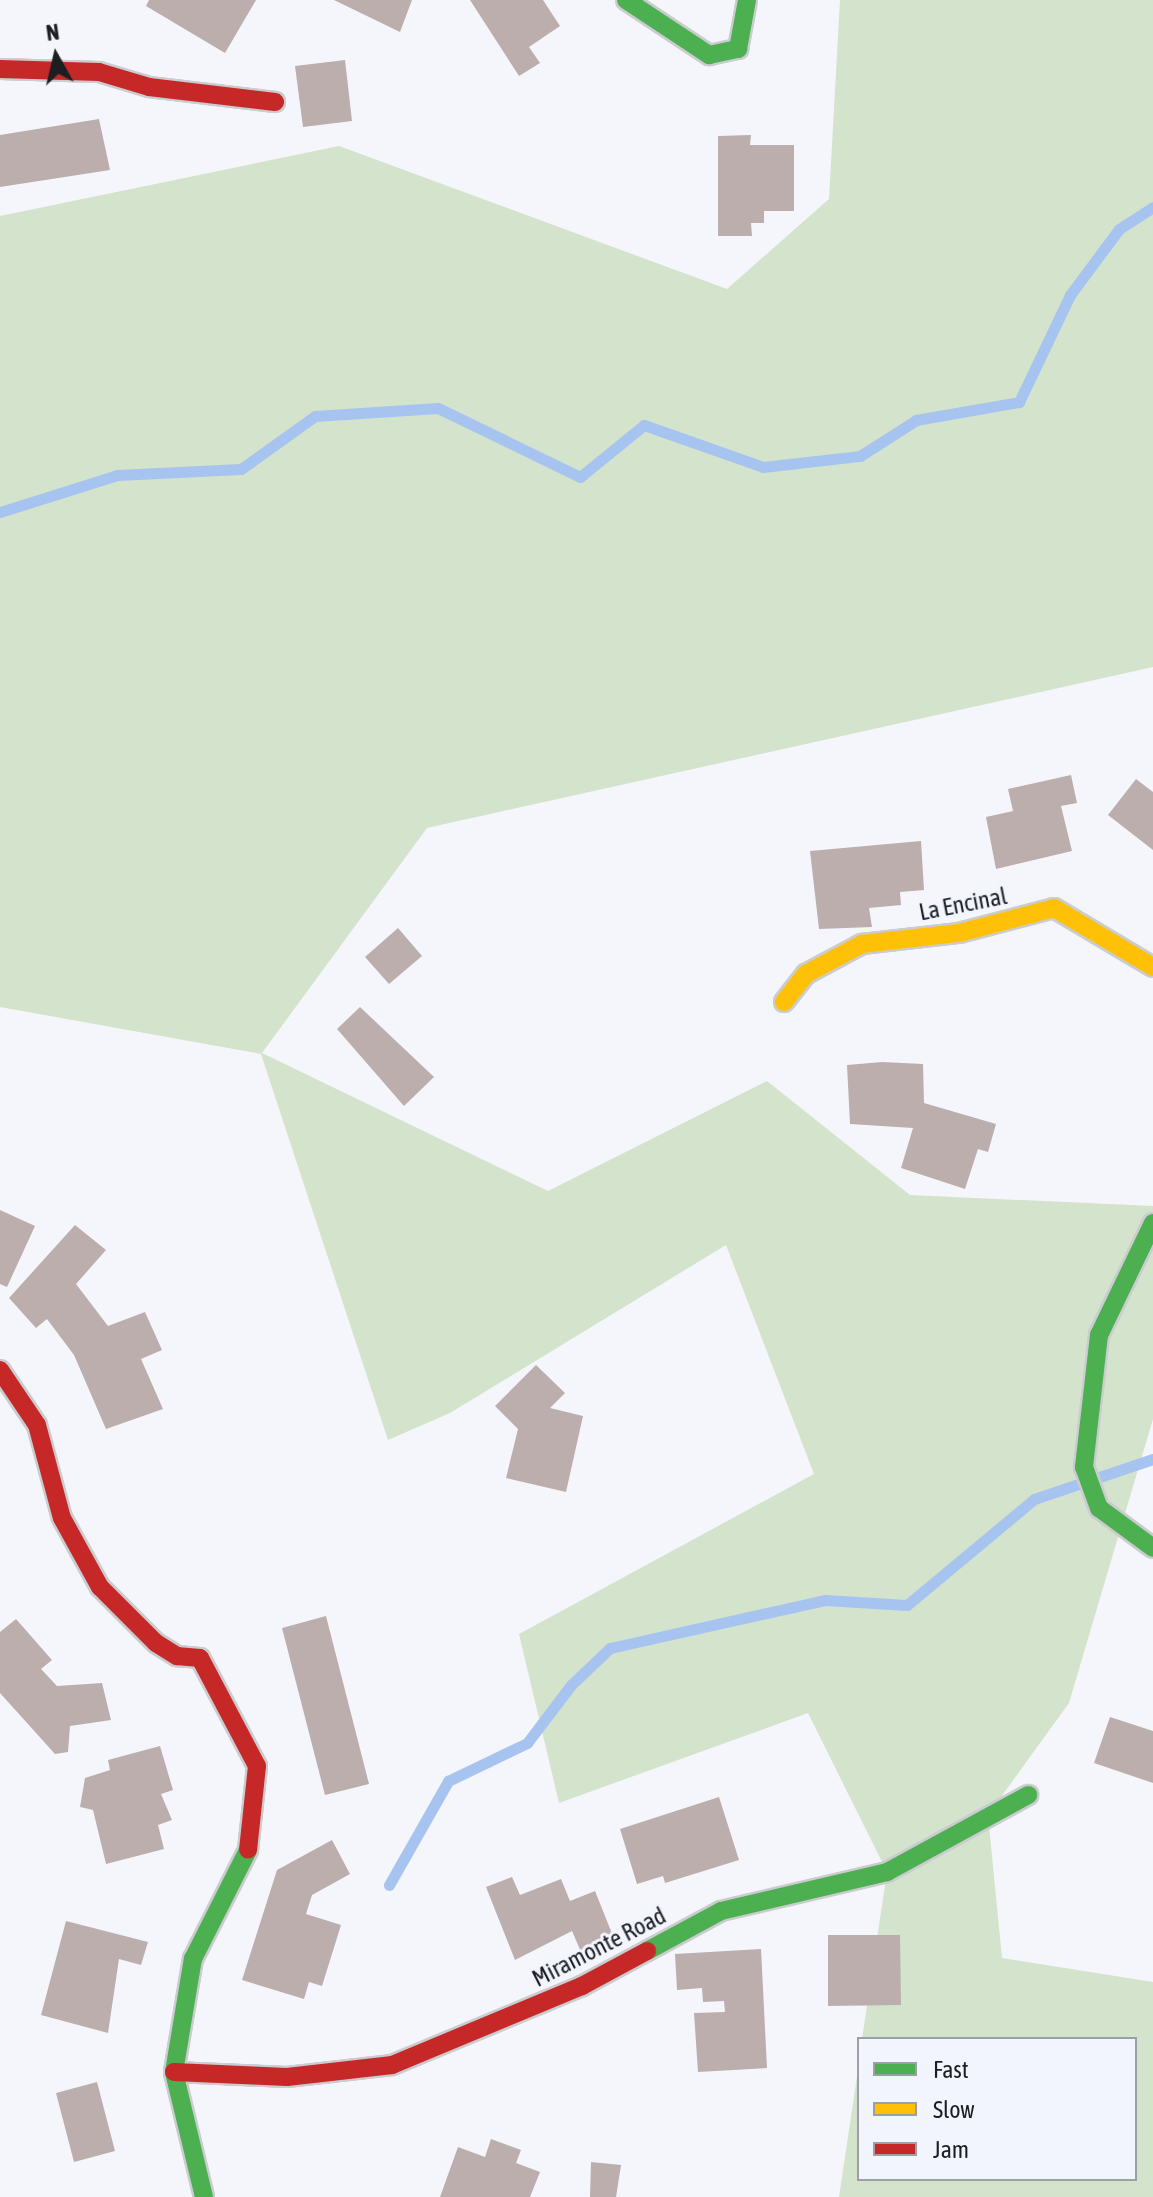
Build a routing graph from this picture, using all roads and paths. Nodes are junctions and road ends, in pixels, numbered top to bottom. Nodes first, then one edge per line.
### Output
1 (626, 0) edge
2 (747, 0) edge
3 (0, 69) edge
4 (275, 102) dead end
5 (1153, 967) edge
6 (784, 1002) dead end
7 (1153, 1223) edge
8 (0, 1370) edge
9 (1153, 1548) edge
10 (1028, 1795) dead end
11 (174, 2072) junction
12 (204, 2197) edge

1 - 2 street
3 - 4 street
5 - 6 street, La Encinal
7 - 9 street
8 - 11 street
10 - 11 street, Miramonte Road
11 - 12 street

